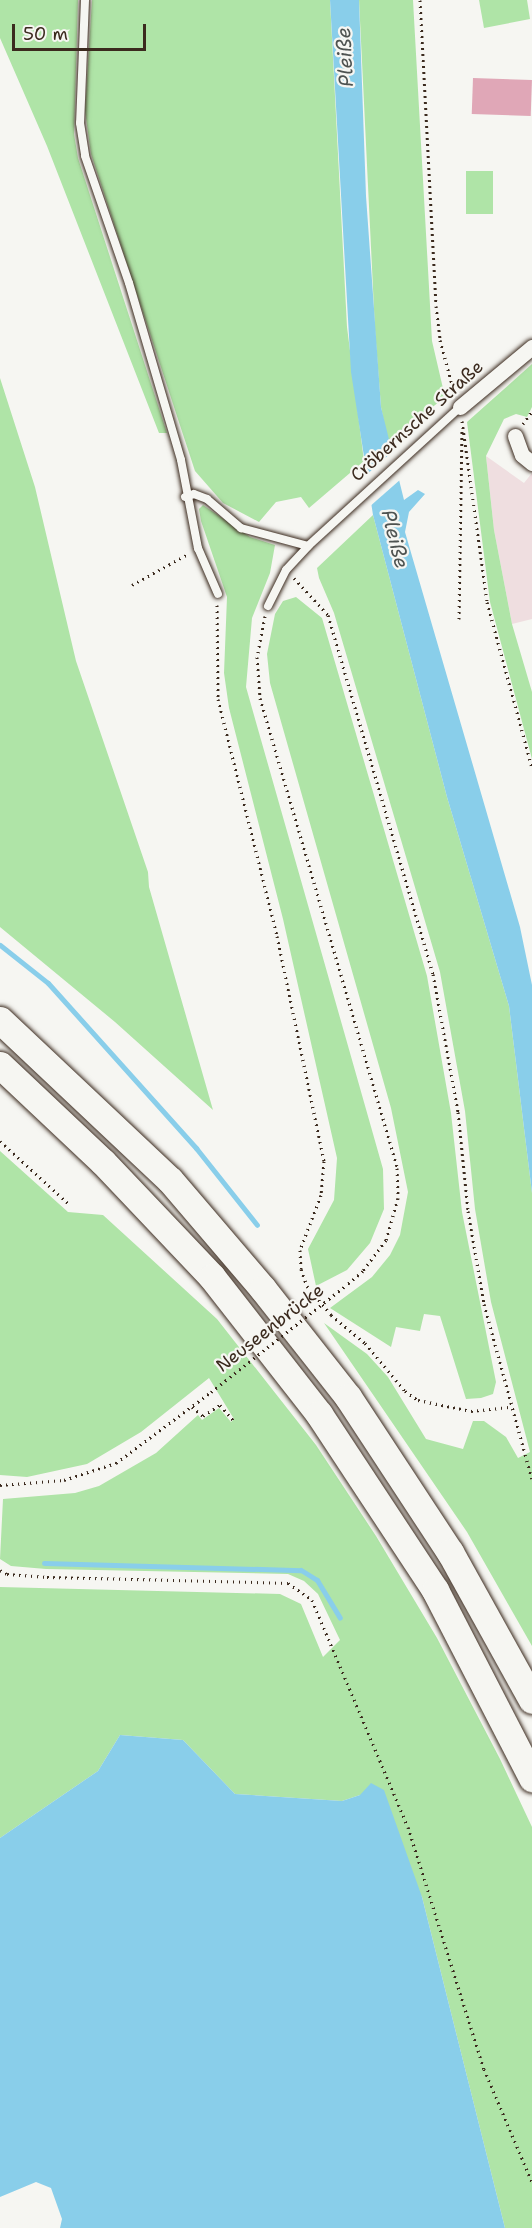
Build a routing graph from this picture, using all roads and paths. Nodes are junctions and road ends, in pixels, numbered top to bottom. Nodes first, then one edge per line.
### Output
1 (85, 0) edge
2 (420, 0) edge
3 (532, 347) edge
4 (461, 414) junction
5 (515, 436) dead end
6 (532, 463) edge
7 (186, 497) junction
8 (308, 546) junction
9 (198, 548) junction
10 (286, 570) junction
11 (132, 585) dead end
12 (218, 594) joint
13 (268, 606) joint
14 (459, 619) dead end
15 (532, 768) edge
16 (0, 1020) edge
17 (0, 1065) edge
18 (0, 1141) edge
19 (68, 1203) dead end
20 (192, 1407) junction
21 (509, 1407) junction
22 (233, 1420) dead end
23 (532, 1479) edge
24 (0, 1485) edge
25 (0, 1570) edge
26 (532, 1700) edge
27 (532, 1778) edge
28 (532, 2182) edge

1 - 7 lane
2 - 4 path
3 - 4 street, Cröbernsche Straße
4 - 8 lane, Cröbernsche Straße
4 - 14 path
4 - 15 path
5 - 6 street
7 - 8 lane
7 - 9 lane
8 - 10 lane, Cröbernsche Straße
9 - 11 path
9 - 12 lane
10 - 13 lane, Cröbernsche Straße
10 - 21 path
12 - 21 path
13 - 20 path, Neuseenbrücke, bridge
16 - 26 highway
17 - 27 highway
18 - 19 path
20 - 22 path
20 - 24 path, Neuseenbrücke
21 - 23 path
25 - 28 path

